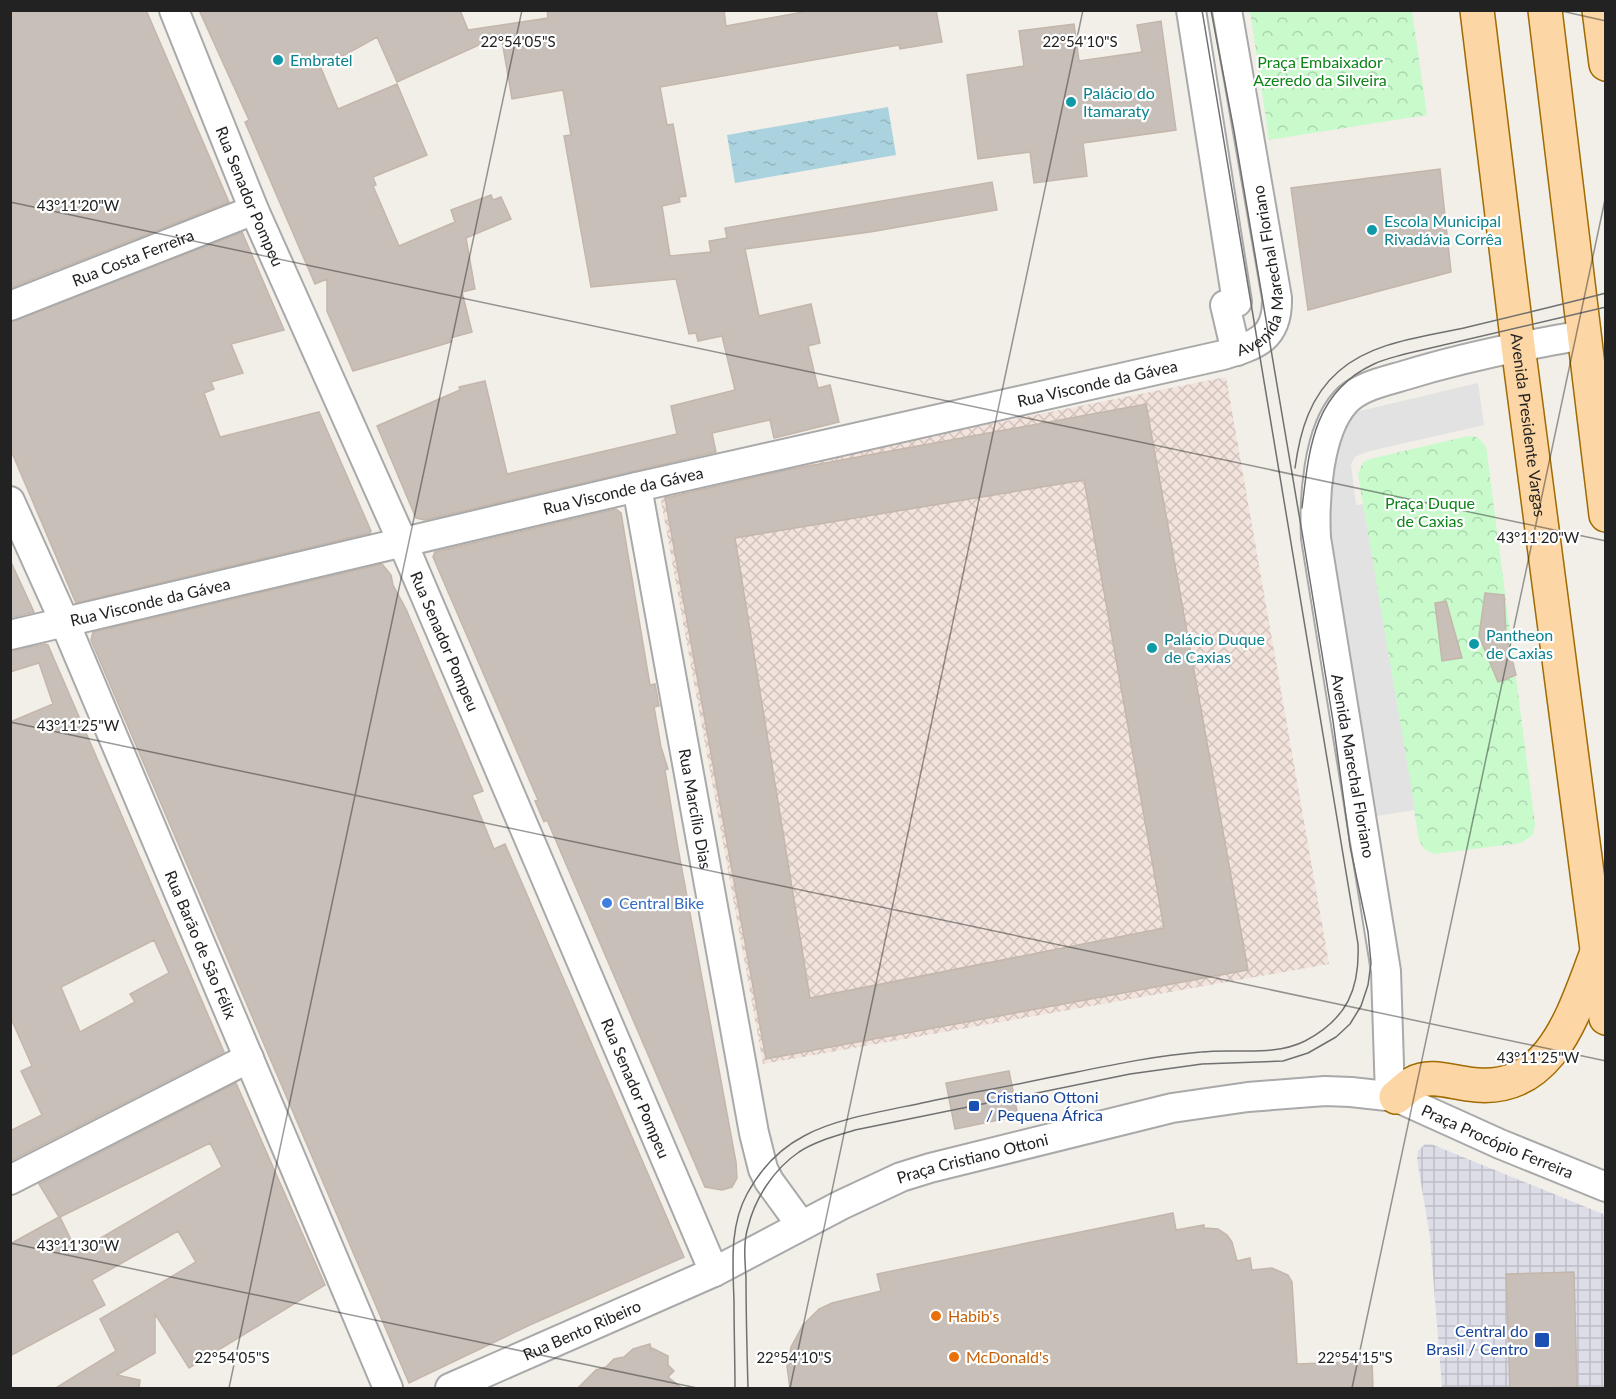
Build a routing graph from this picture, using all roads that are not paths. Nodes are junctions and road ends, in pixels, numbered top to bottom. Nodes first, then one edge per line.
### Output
1 (174, 10) edge
2 (1191, 10) edge
3 (1227, 10) edge
4 (1477, 10) edge
5 (1545, 10) edge
6 (1599, 10) edge
7 (1605, 56) edge
8 (254, 210) junction
9 (10, 306) edge
10 (1584, 335) junction
11 (1518, 346) junction
12 (1237, 351) junction
13 (637, 487) junction
14 (10, 501) edge
15 (1605, 514) edge
16 (402, 542) junction
17 (65, 623) junction
18 (10, 635) edge
19 (1597, 953) junction
20 (1605, 1018) edge
21 (249, 1058) junction
22 (1393, 1097) junction
23 (10, 1180) edge
24 (1605, 1188) edge
25 (801, 1225) junction
26 (714, 1272) junction
27 (388, 1389) edge
28 (450, 1389) edge

1 - 8 street, Rua Senador Pompeu
2 - 12 street, Avenida Marechal Floriano
3 - 12 street, Avenida Marechal Floriano
4 - 11 main road, Avenida Presidente Vargas
5 - 10 main road
6 - 7 main road
8 - 9 street, Rua Costa Ferreira
8 - 16 street, Rua Senador Pompeu
10 - 11 street
10 - 15 main road
11 - 19 main road, Avenida Presidente Vargas
11 - 22 street, Avenida Marechal Floriano
12 - 13 street, Rua Visconde da Gávea
13 - 16 street, Rua Visconde da Gávea
13 - 25 street, Rua Marcílio Dias
14 - 17 street, Rua Barão de São Félix
16 - 17 street, Rua Visconde da Gávea
16 - 26 street, Rua Senador Pompeu
17 - 18 street, Rua Visconde da Gávea
17 - 21 street, Rua Barão de São Félix
19 - 20 main road, Avenida Presidente Vargas
19 - 22 main road
21 - 23 street
21 - 27 street, Rua Barão de São Félix
22 - 24 street, Praça Procópio Ferreira
22 - 25 street, Praça Cristiano Ottoni
25 - 26 street, Praça Cristiano Ottoni
26 - 28 street, Rua Bento Ribeiro

